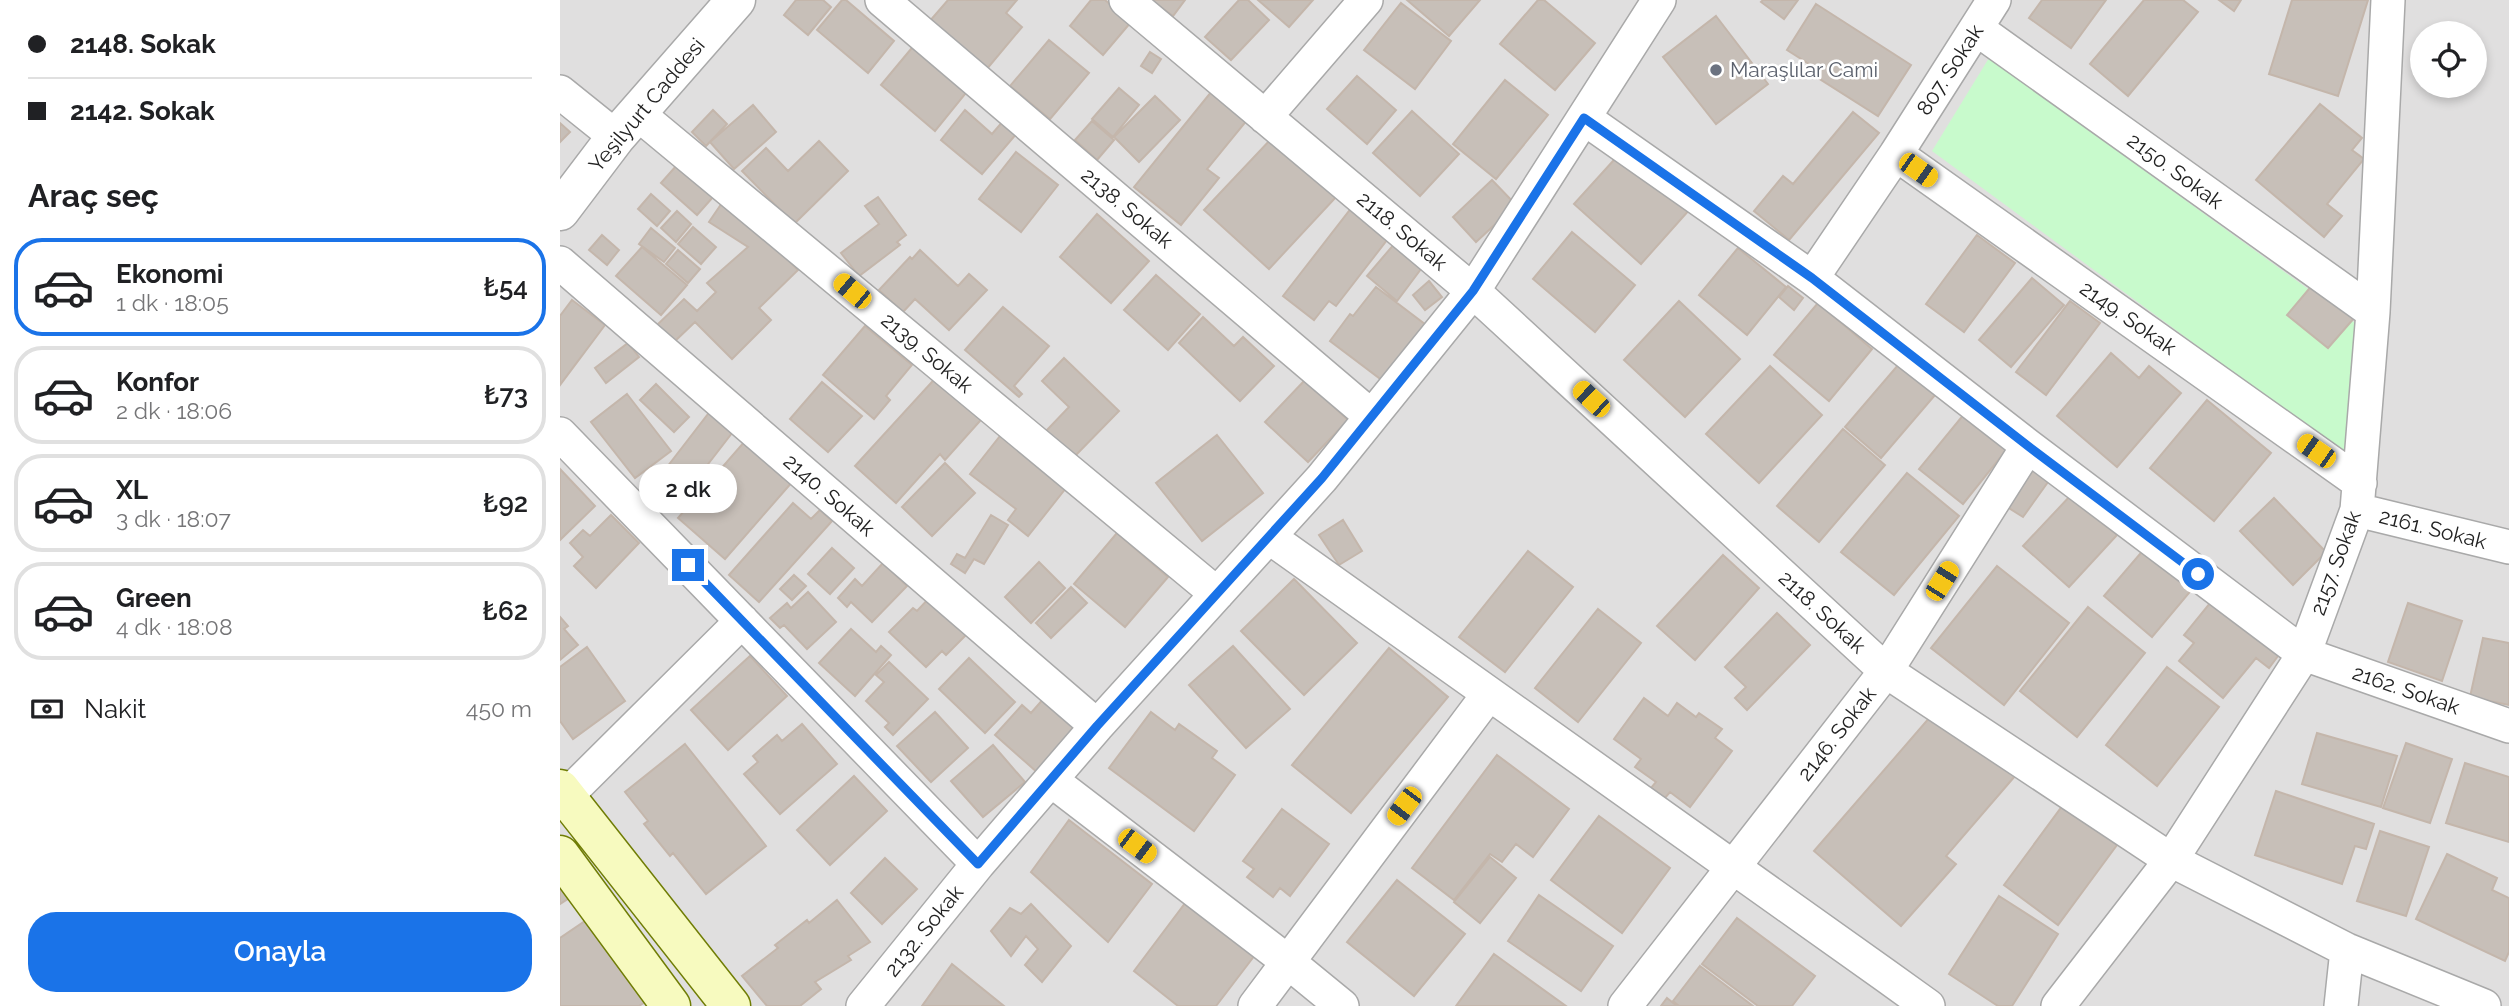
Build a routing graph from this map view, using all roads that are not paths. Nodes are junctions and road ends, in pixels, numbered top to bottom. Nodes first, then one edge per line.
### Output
1 (736, 0) edge
2 (882, 0) edge
3 (1126, 0) edge
4 (1366, 0) edge
5 (1659, 0) edge
6 (1994, 0) edge
7 (2388, 0) edge
8 (1977, 29) junction
9 (560, 92) edge
10 (1265, 117) junction
11 (1584, 118) junction
12 (627, 125) junction
13 (1896, 154) junction
14 (560, 211) edge
15 (560, 263) edge
16 (1812, 278) junction
17 (1473, 291) junction
18 (2372, 312) junction
19 (1371, 416) junction
20 (560, 434) edge
21 (2028, 446) junction
22 (2359, 496) junction
23 (1269, 537) junction
24 (2509, 547) edge
25 (1217, 594) junction
26 (742, 621) junction
27 (2304, 654) junction
28 (1886, 671) junction
29 (1488, 695) junction
30 (1097, 726) junction
31 (2509, 726) edge
32 (1051, 780) junction
33 (563, 792) edge
34 (560, 855) edge
35 (2171, 860) junction
36 (978, 864) junction
37 (1735, 866) junction
38 (2347, 950) junction
39 (1287, 961) junction
40 (671, 1006) edge
41 (730, 1006) edge
42 (863, 1006) edge
43 (1255, 1006) edge
44 (1342, 1006) edge
45 (1625, 1006) edge
46 (1927, 1006) edge
47 (2058, 1006) edge
48 (2341, 1006) edge
49 (2484, 1006) edge

1 - 12 street, Yeşilyurt Caddesi
2 - 19 street, 2138. Sokak
3 - 10 street, 2118. Sokak
4 - 10 street
5 - 11 street, 2132. Sokak
6 - 8 street, 807. Sokak
7 - 18 street, 2157. Sokak
8 - 13 street, 807. Sokak
8 - 18 street, 2150. Sokak
9 - 12 street, 2139. Sokak
10 - 17 street, 2118. Sokak
11 - 16 street, 2162. Sokak
11 - 17 street, 2132. Sokak
12 - 14 street, Yeşilyurt Caddesi
12 - 25 street, 2139. Sokak
13 - 16 street, 807. Sokak
13 - 22 street, 2149. Sokak
15 - 30 street, 2140. Sokak
16 - 21 street, 2162. Sokak
17 - 19 street, 2132. Sokak
17 - 28 street, 2118. Sokak
18 - 22 street, 2157. Sokak
19 - 23 street, 2132. Sokak
20 - 26 street
21 - 27 street, 2162. Sokak
21 - 28 street, 2146. Sokak
22 - 24 street, 2161. Sokak
22 - 27 street, 2157. Sokak
23 - 25 street, 2132. Sokak
23 - 29 street
25 - 30 street, 2132. Sokak
26 - 33 street
26 - 36 street
27 - 31 street, 2162. Sokak
27 - 35 street, 2157. Sokak
28 - 35 street, 2118. Sokak
28 - 37 street, 2146. Sokak
29 - 37 street
29 - 39 street
30 - 32 street, 2132. Sokak
32 - 36 street, 2132. Sokak
32 - 39 street
33 - 41 main road
34 - 40 main road
35 - 38 street, 2118. Sokak
35 - 47 street, 2157. Sokak
36 - 42 street, 2132. Sokak
37 - 45 street, 2146. Sokak
37 - 46 street
38 - 48 street
38 - 49 street, 2118. Sokak
39 - 43 street
39 - 44 street

